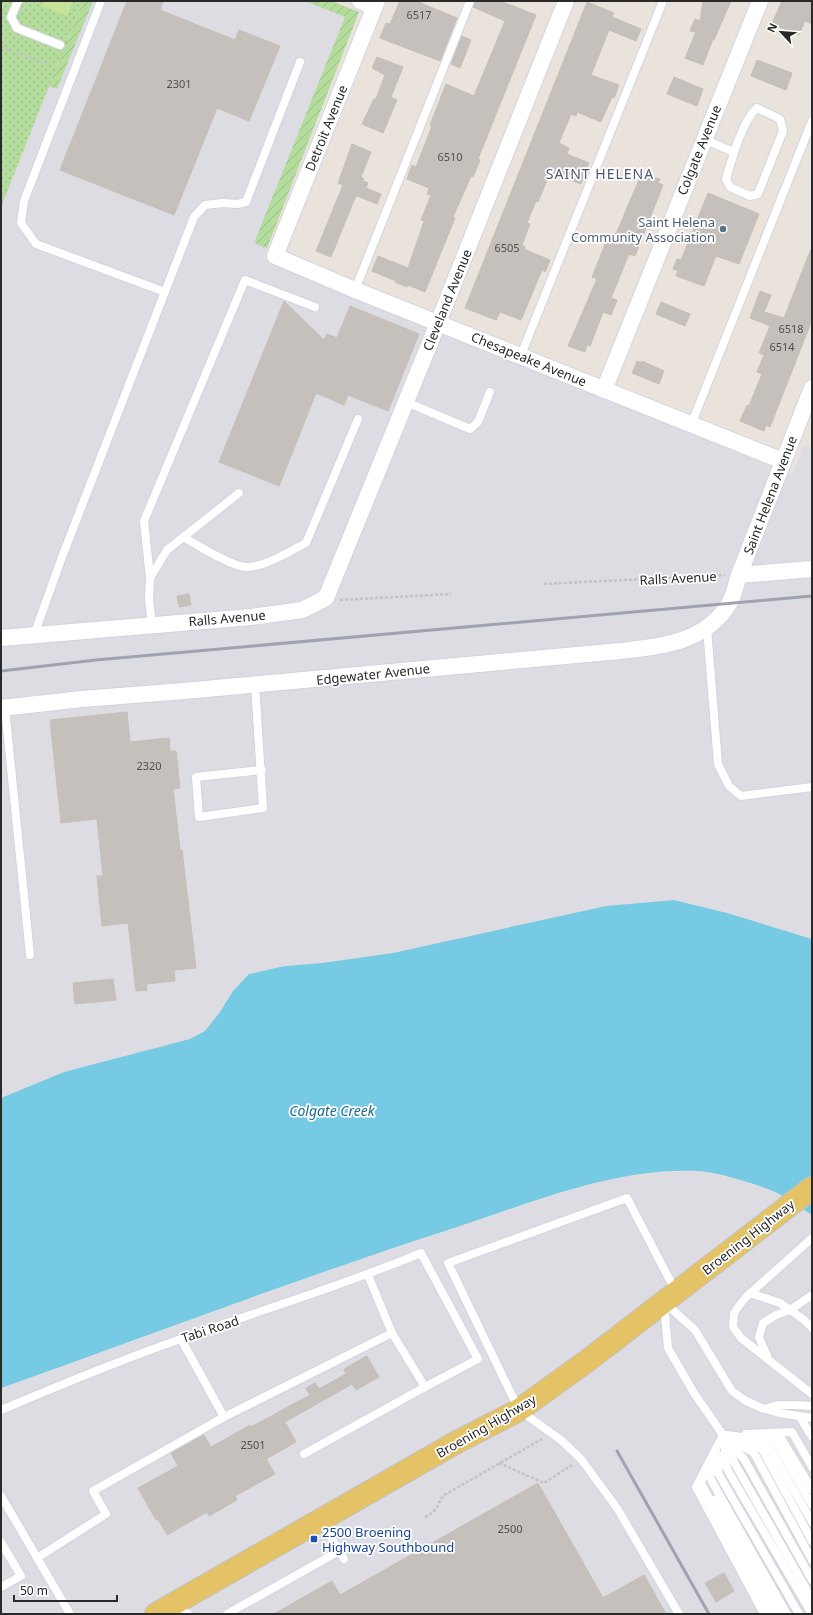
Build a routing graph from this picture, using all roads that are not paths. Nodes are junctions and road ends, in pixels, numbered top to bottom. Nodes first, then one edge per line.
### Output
1 (18, 1) edge
2 (102, 1) edge
3 (470, 1) edge
4 (566, 1) edge
5 (663, 1) edge
6 (760, 1) edge
7 (370, 3) edge
8 (60, 45) dead end
9 (300, 62) dead end
10 (812, 121) edge
11 (704, 139) junction
12 (734, 152) junction
13 (276, 256) joint
14 (355, 290) junction
15 (165, 292) junction
16 (315, 307) dead end
17 (438, 323) junction
18 (521, 355) junction
19 (812, 388) edge
20 (604, 390) junction
21 (490, 392) dead end
22 (406, 402) junction
23 (358, 419) dead end
24 (691, 425) junction
25 (783, 461) junction
26 (240, 493) dead end
27 (183, 537) junction
28 (812, 569) edge
29 (739, 575) junction
30 (150, 578) junction
31 (326, 598) joint
32 (730, 603) joint
33 (152, 624) junction
34 (707, 628) junction
35 (34, 635) junction
36 (4, 636) edge
37 (255, 684) junction
38 (3, 708) edge
39 (262, 770) junction
40 (812, 787) edge
41 (30, 955) dead end
42 (812, 1188) edge
43 (812, 1238) edge
44 (368, 1275) junction
45 (750, 1293) junction
46 (812, 1295) edge
47 (670, 1297) junction
48 (790, 1310) junction
49 (812, 1328) edge
50 (392, 1333) junction
51 (181, 1338) junction
52 (768, 1359) junction
53 (425, 1387) junction
54 (812, 1394) edge
55 (812, 1406) edge
56 (764, 1409) junction
57 (1, 1410) edge
58 (519, 1410) junction
59 (224, 1417) junction
60 (800, 1417) junction
61 (812, 1418) edge
62 (723, 1435) junction
63 (812, 1437) edge
64 (304, 1454) dead end
65 (812, 1467) edge
66 (812, 1490) edge
67 (1, 1496) edge
68 (812, 1506) edge
69 (321, 1520) junction
70 (812, 1522) edge
71 (812, 1541) edge
72 (2, 1545) edge
73 (339, 1551) junction
74 (37, 1558) junction
75 (344, 1559) dead end
76 (812, 1560) edge
77 (812, 1580) edge
78 (1, 1587) edge
79 (812, 1599) edge
80 (172, 1611) edge
81 (70, 1614) edge
82 (227, 1614) edge
83 (679, 1614) edge
84 (764, 1614) edge
85 (771, 1614) edge
86 (779, 1614) edge
87 (787, 1614) edge
88 (799, 1614) edge
89 (812, 1614) edge

1 - 8 lane
2 - 15 lane
3 - 14 lane
4 - 17 street, Cleveland Avenue
5 - 18 lane
6 - 11 street, Colgate Avenue
7 - 13 street, Detroit Avenue
9 - 15 lane
10 - 24 lane
11 - 12 lane
11 - 20 street, Colgate Avenue
12 - 12 lane
13 - 14 street, Chesapeake Avenue
14 - 17 street, Chesapeake Avenue
15 - 35 lane
16 - 30 lane
17 - 18 street, Chesapeake Avenue
17 - 22 street, Cleveland Avenue
18 - 20 street, Chesapeake Avenue
19 - 25 street, Saint Helena Avenue
20 - 24 street, Chesapeake Avenue
21 - 22 lane
22 - 31 street, Cleveland Avenue
23 - 27 lane
24 - 25 street, Chesapeake Avenue
25 - 29 street, Saint Helena Avenue
26 - 27 lane
27 - 30 lane
28 - 29 street
29 - 32 street, Saint Helena Avenue
30 - 33 lane
31 - 33 street, Ralls Avenue
32 - 34 street, Edgewater Avenue
33 - 35 street, Ralls Avenue
34 - 37 street, Edgewater Avenue
34 - 40 lane
35 - 36 street, Ralls Avenue
37 - 38 street, Edgewater Avenue
37 - 39 lane
38 - 41 lane
39 - 39 lane
42 - 47 main road, Broening Highway
43 - 45 lane
44 - 50 lane
44 - 51 lane, Tabi Road
44 - 53 lane, Tabi Road
45 - 48 lane
45 - 52 lane
46 - 48 lane
47 - 56 lane
47 - 58 main road, Broening Highway
47 - 58 lane
47 - 62 lane
48 - 49 lane
48 - 52 lane
50 - 53 lane
50 - 59 lane
51 - 57 lane, Tabi Road
51 - 59 lane
52 - 54 lane
53 - 64 lane
55 - 56 lane
56 - 60 lane
58 - 69 main road, Broening Highway
58 - 83 lane
59 - 74 lane
60 - 61 lane
60 - 63 lane
62 - 65 lane
62 - 66 lane
62 - 68 lane
62 - 70 lane
62 - 71 lane
62 - 76 lane
62 - 77 lane
62 - 79 lane
62 - 84 lane
62 - 85 lane
62 - 86 lane
62 - 87 lane
62 - 88 lane
62 - 89 lane
67 - 74 lane
69 - 73 lane
69 - 80 main road, Broening Highway
72 - 78 lane
73 - 75 lane
73 - 82 lane
74 - 81 lane

